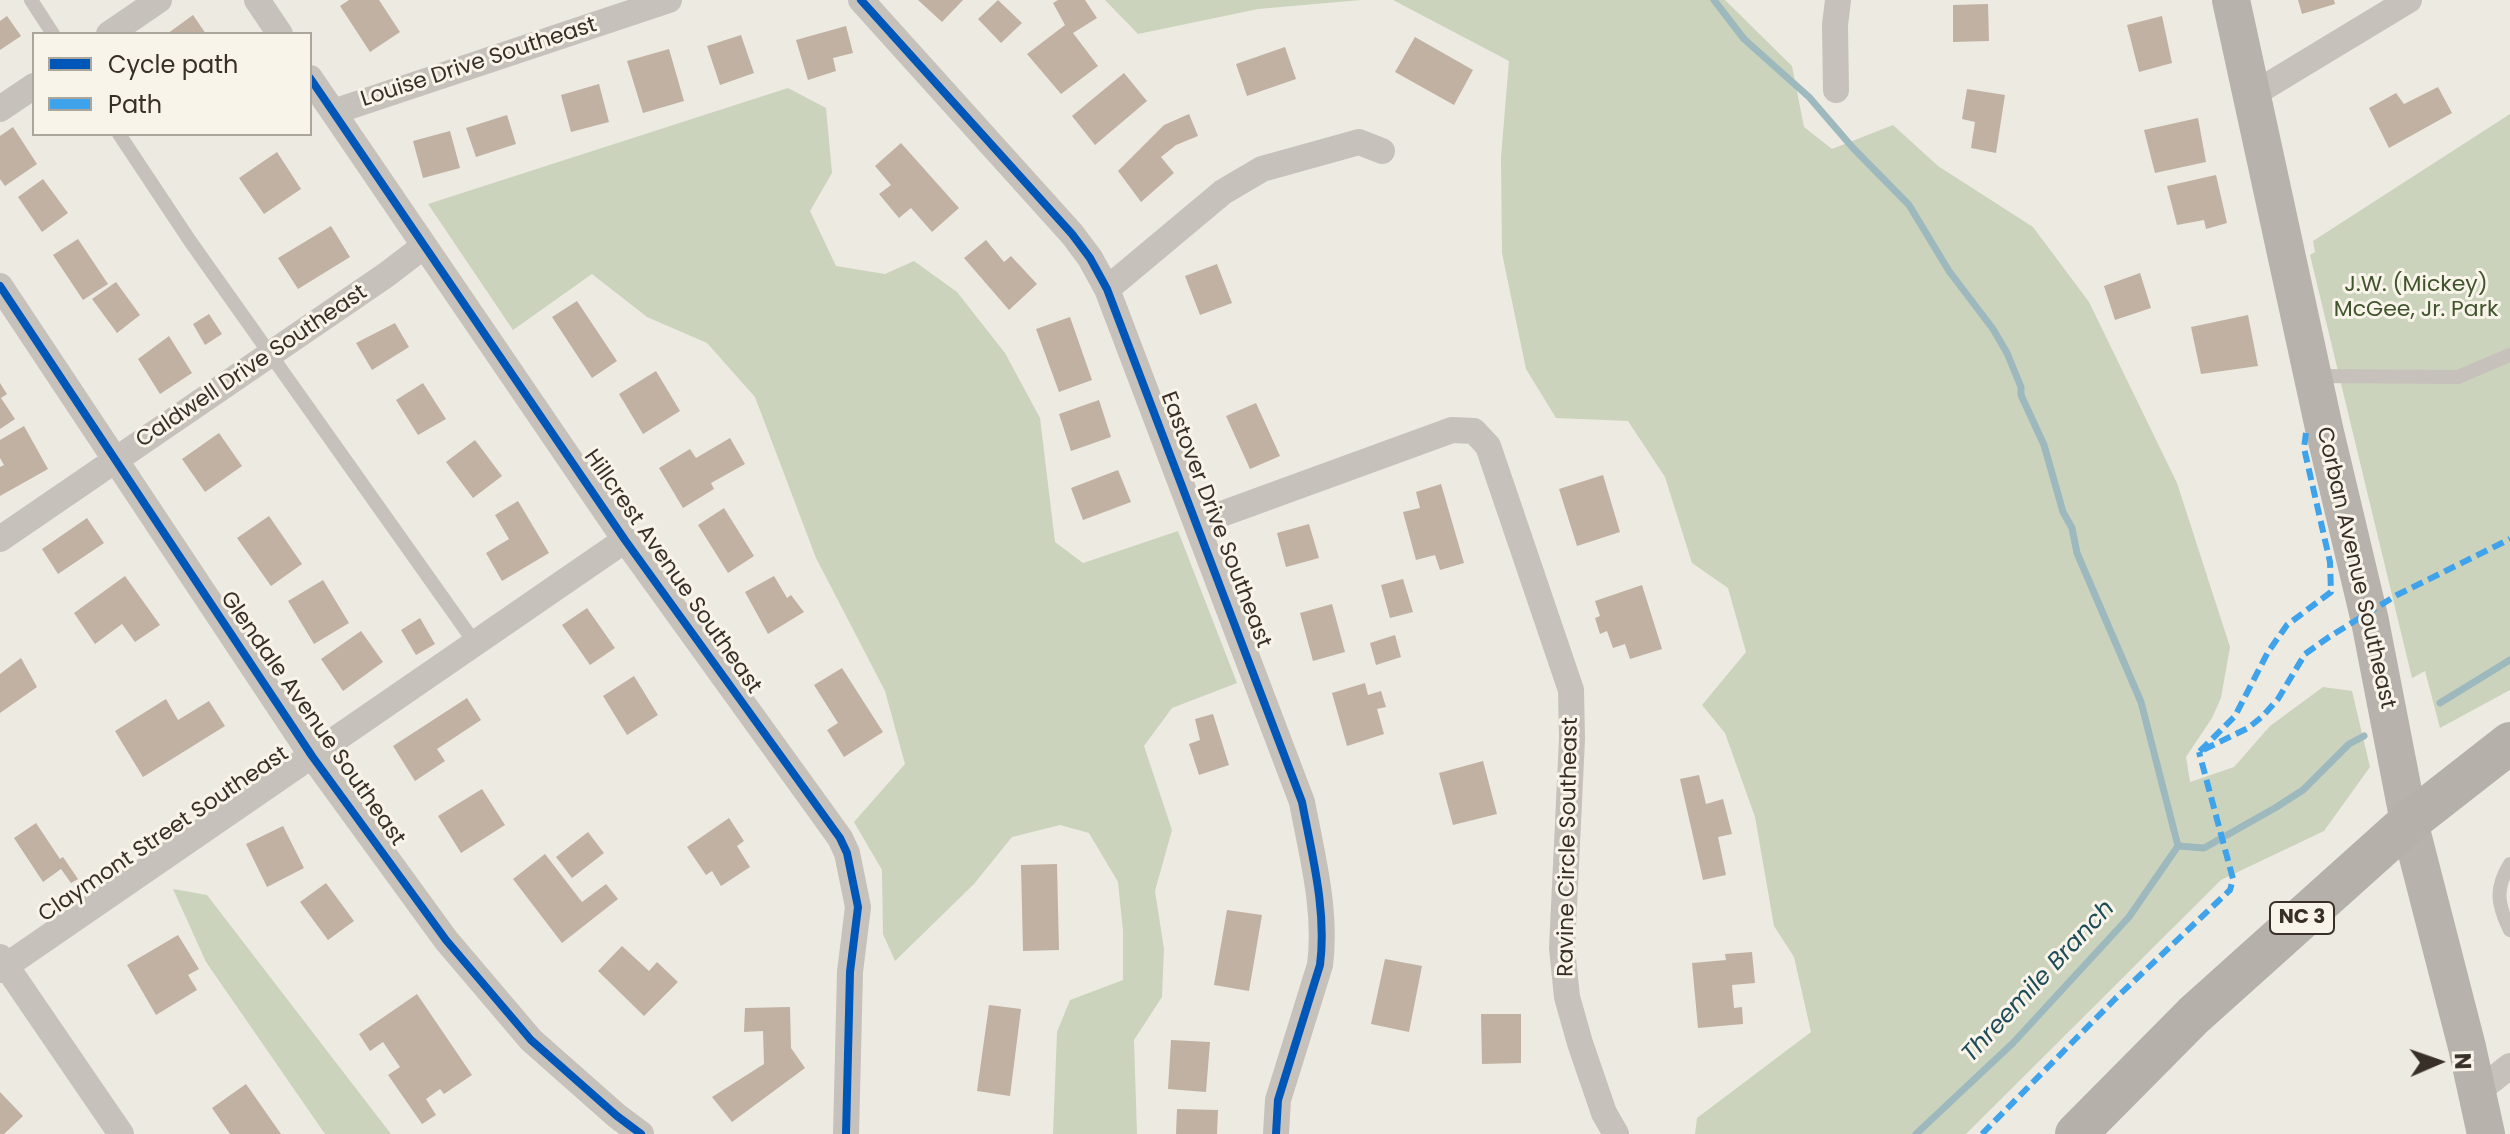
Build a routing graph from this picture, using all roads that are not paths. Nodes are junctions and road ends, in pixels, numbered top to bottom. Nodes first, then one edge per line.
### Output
1 (31, 0) edge
2 (159, 0) edge
3 (257, 0) edge
4 (669, 0) edge
5 (861, 0) edge
6 (1838, 0) edge
7 (2231, 0) edge
8 (2409, 0) edge
9 (52, 32) edge
10 (112, 32) edge
11 (279, 32) edge
12 (312, 81) edge
13 (32, 87) edge
14 (1836, 90) dead end
15 (2252, 95) junction
16 (0, 109) edge
17 (333, 112) junction
18 (120, 136) edge
19 (1382, 151) dead end
20 (424, 246) junction
21 (0, 286) edge
22 (1107, 289) junction
23 (271, 354) junction
24 (2510, 355) edge
25 (2312, 376) junction
26 (115, 460) junction
27 (1197, 523) junction
28 (0, 539) edge
29 (625, 540) junction
30 (475, 643) junction
31 (2510, 743) edge
32 (312, 756) junction
33 (2409, 822) junction
34 (2510, 864) edge
35 (2510, 930) edge
36 (2, 964) edge
37 (2510, 1066) edge
38 (2477, 1092) junction
39 (121, 1134) edge
40 (641, 1134) edge
41 (846, 1134) edge
42 (1276, 1134) edge
43 (1616, 1134) edge
44 (2076, 1134) edge
45 (2486, 1134) edge

1 - 9 lane
2 - 10 street
3 - 11 street
4 - 17 street, Louise Drive Southeast
5 - 22 street, Eastover Drive Southeast
6 - 14 street
7 - 15 main road, Corban Avenue Southeast
8 - 15 street
12 - 17 street, Hillcrest Avenue Southeast
13 - 16 street
15 - 25 main road, Corban Avenue Southeast
17 - 20 street, Hillcrest Avenue Southeast
18 - 23 lane
19 - 22 street
20 - 23 street, Caldwell Drive Southeast
20 - 29 street, Hillcrest Avenue Southeast
21 - 26 street, Glendale Avenue Southeast
22 - 27 street, Eastover Drive Southeast
23 - 26 street, Caldwell Drive Southeast
23 - 30 lane
24 - 25 lane
25 - 33 main road, Corban Avenue Southeast
26 - 28 street, Caldwell Drive Southeast
26 - 32 street, Glendale Avenue Southeast
27 - 42 street, Eastover Drive Southeast
27 - 43 street, Ravine Circle Southeast
29 - 30 street, Claymont Street Southeast
29 - 41 street, Hillcrest Avenue Southeast
30 - 32 street, Claymont Street Southeast
31 - 33 main road, NC 3
32 - 36 street, Claymont Street Southeast
32 - 40 street, Glendale Avenue Southeast
33 - 38 main road, Corban Avenue Southeast
33 - 44 main road, NC 3
34 - 35 lane
36 - 39 street
37 - 38 street
38 - 45 main road, Corban Avenue Southeast

